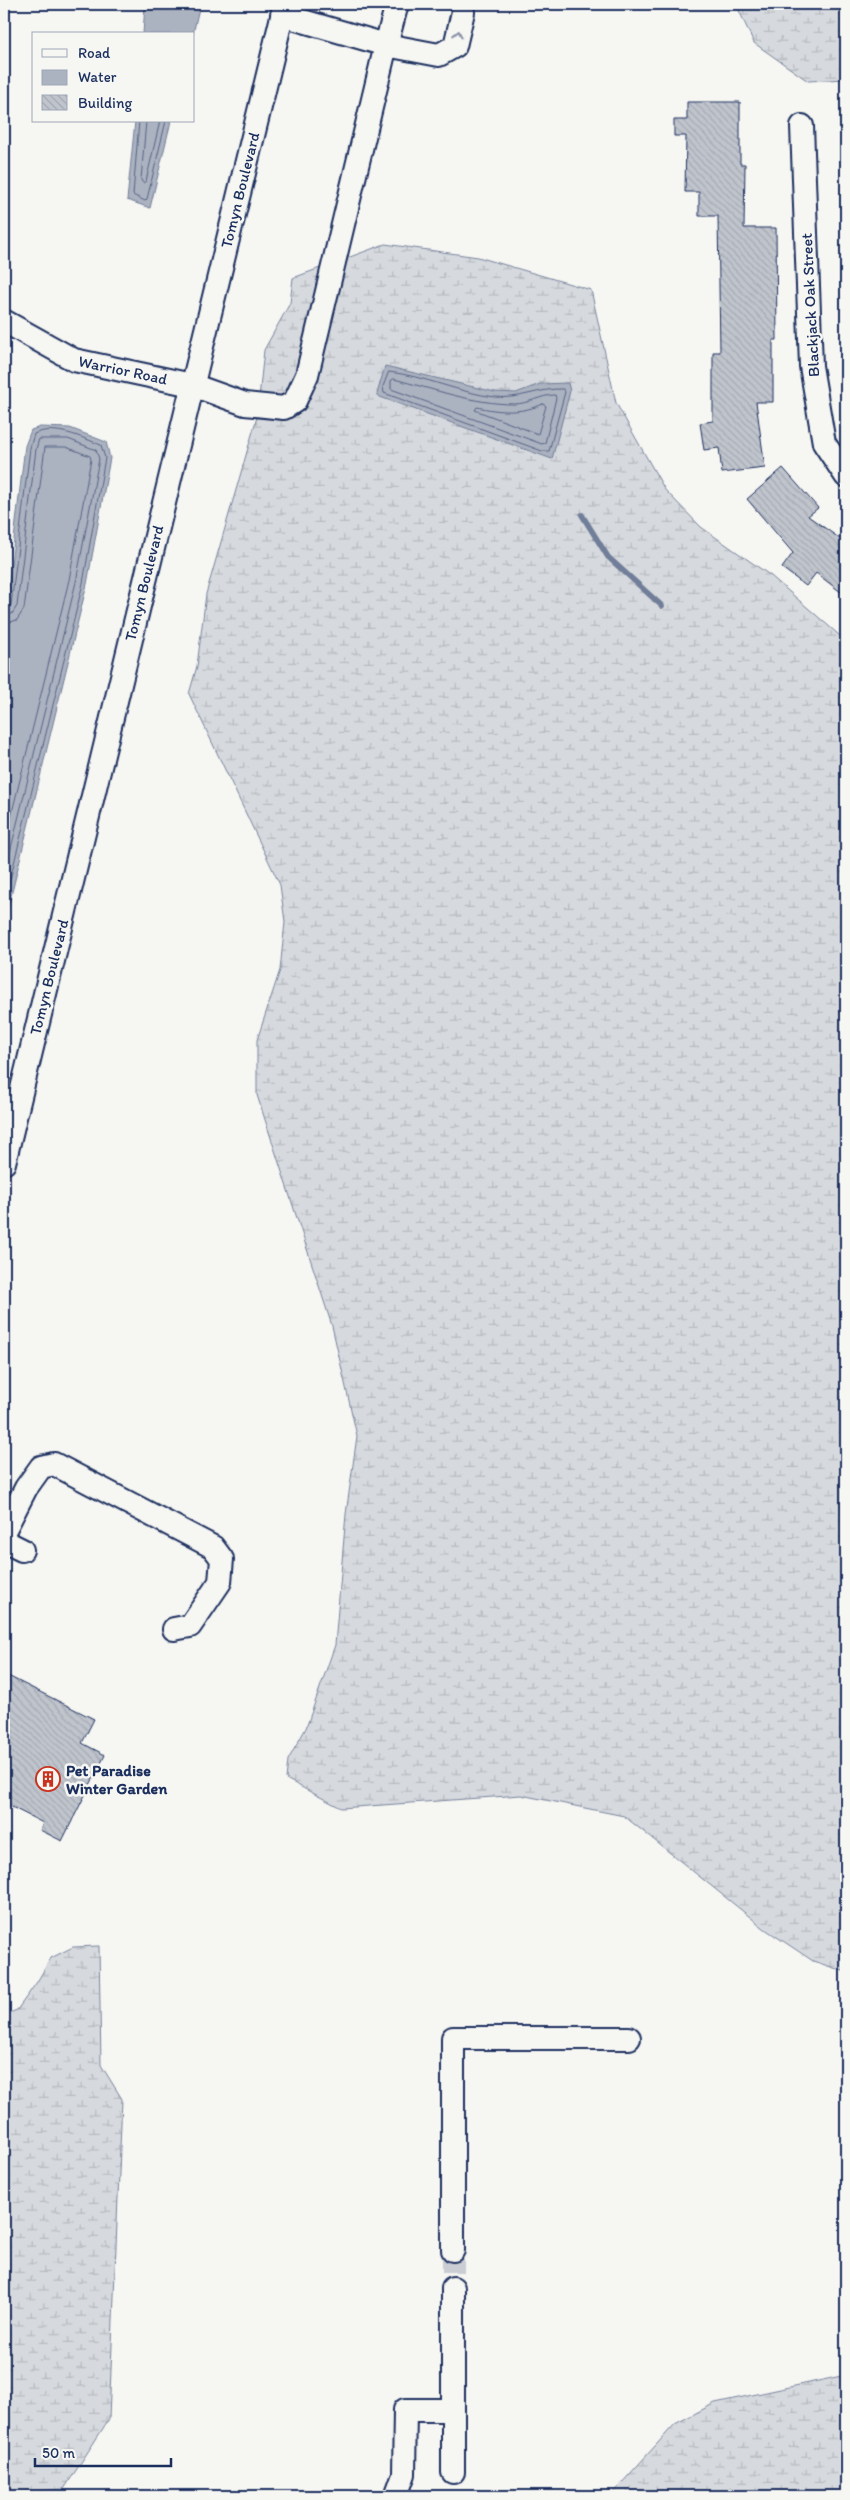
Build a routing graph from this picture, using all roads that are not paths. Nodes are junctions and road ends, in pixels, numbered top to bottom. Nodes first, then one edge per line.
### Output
1 (397, 4) edge
2 (461, 4) edge
3 (284, 9) edge
4 (386, 45) junction
5 (802, 126) dead end
6 (4, 321) edge
7 (192, 385) junction
8 (846, 476) edge
9 (4, 1164) edge
10 (4, 1530) edge
11 (174, 1629) dead end
12 (629, 2038) dead end
13 (453, 2250) tunnel mouth
14 (453, 2288) tunnel mouth
15 (453, 2410) junction
16 (453, 2472) dead end
17 (396, 2496) edge

1 - 4 street, Warrior Road
4 -> 2 street
3 - 4 street
3 - 7 street, Tomyn Boulevard
4 - 7 street, Warrior Road
5 - 8 street, Blackjack Oak Street
6 - 7 street, Warrior Road
7 - 9 street, Tomyn Boulevard
10 - 11 street
12 - 13 street
14 - 15 street
15 - 16 street
15 - 17 street

